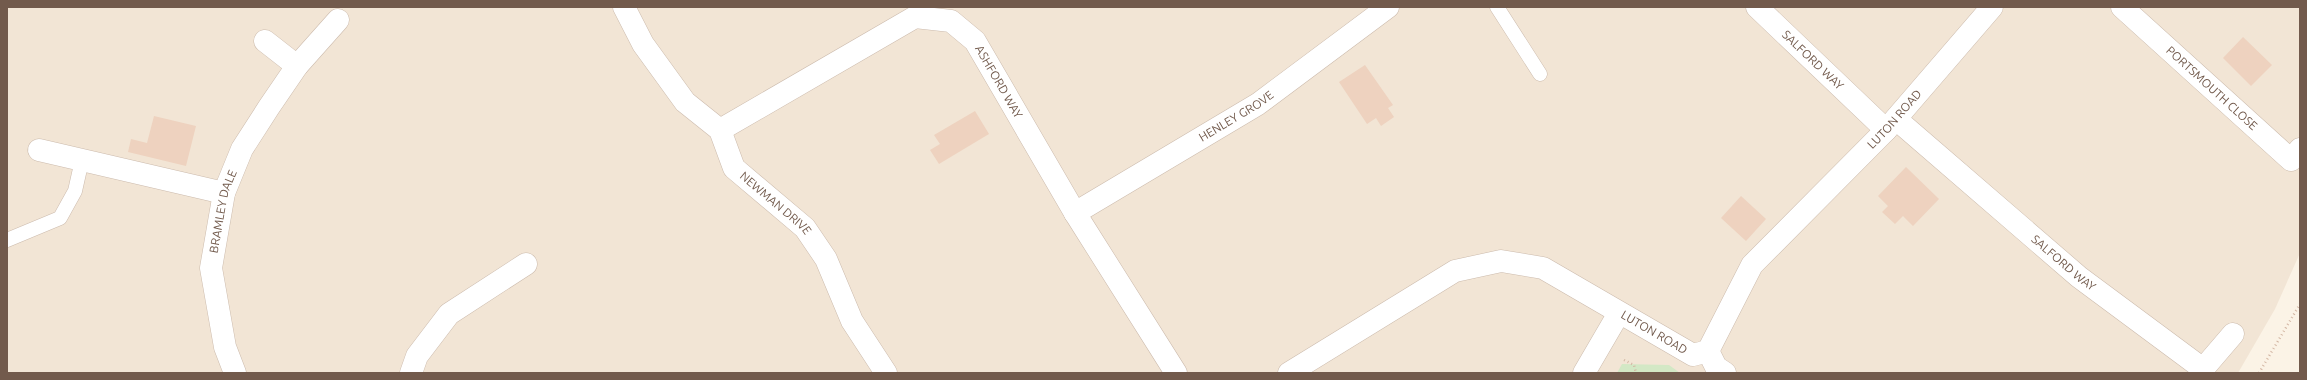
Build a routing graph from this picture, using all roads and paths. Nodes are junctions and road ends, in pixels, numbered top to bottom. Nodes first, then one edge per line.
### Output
1 (624, 7) edge
2 (1388, 7) edge
3 (1497, 7) edge
4 (1757, 7) edge
5 (1992, 7) edge
6 (2122, 7) edge
7 (954, 14) edge
8 (338, 20) dead end
9 (265, 41) dead end
10 (297, 66) junction
11 (1540, 74) dead end
12 (1891, 124) junction
13 (720, 130) junction
14 (39, 150) dead end
15 (2300, 150) edge
16 (82, 160) junction
17 (224, 194) junction
18 (1075, 213) junction
19 (7, 240) edge
20 (526, 264) dead end
21 (2300, 304) edge
22 (1619, 312) junction
23 (2233, 334) dead end
24 (1708, 350) junction
25 (235, 373) edge
26 (411, 373) edge
27 (886, 373) edge
28 (1176, 373) edge
29 (1289, 373) edge
30 (1584, 373) edge
31 (1725, 373) edge
32 (2260, 373) edge

1 - 13 street
2 - 18 street, HENLEY GROVE
3 - 11 lane
4 - 12 street, SALFORD WAY
5 - 12 street, LUTON ROAD
6 - 15 street, PORTSMOUTH CLOSE
7 - 13 street, ASHFORD WAY
7 - 18 street, ASHFORD WAY
8 - 10 street, BRAMLEY DALE
9 - 10 street
10 - 17 street, BRAMLEY DALE
12 - 23 street, SALFORD WAY
12 - 24 street, LUTON ROAD
13 - 27 street, NEWMAN DRIVE
14 - 16 street
16 - 17 street
16 - 19 lane
17 - 25 street, BRAMLEY DALE
18 - 28 street, ASHFORD WAY
20 - 26 street
21 - 32 path
22 - 24 street, LUTON ROAD
22 - 29 street, LUTON ROAD
22 - 30 street
24 - 31 street

